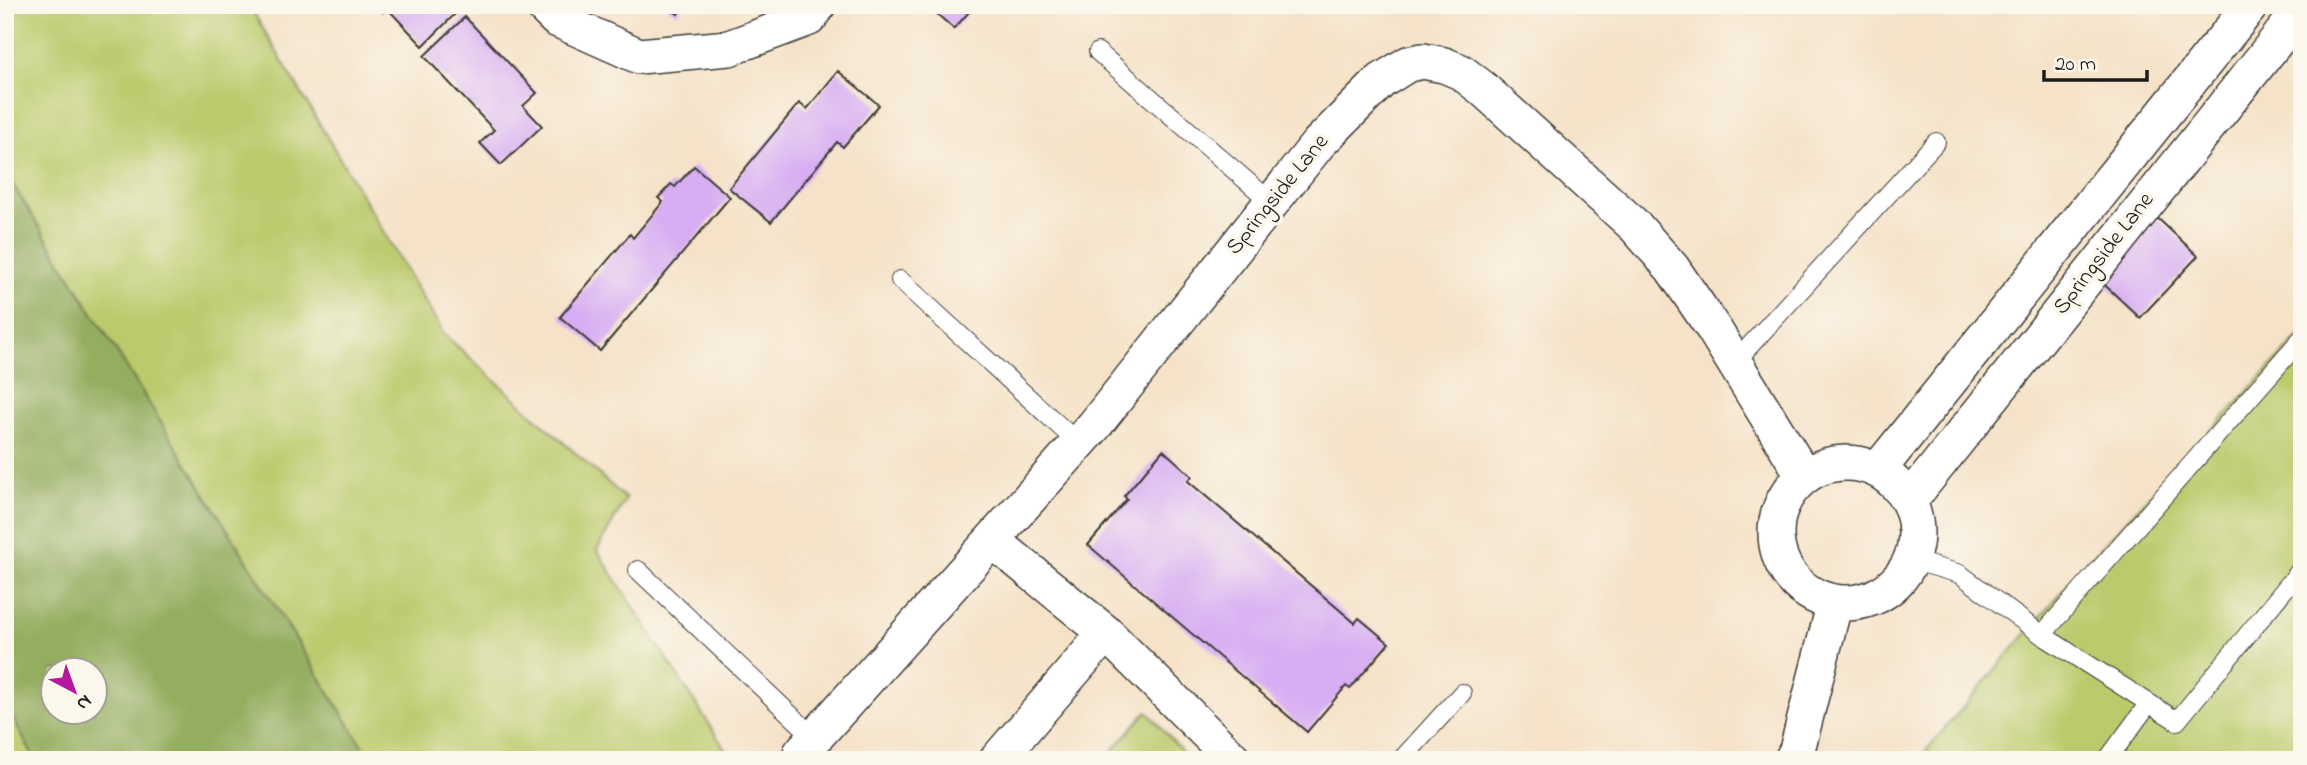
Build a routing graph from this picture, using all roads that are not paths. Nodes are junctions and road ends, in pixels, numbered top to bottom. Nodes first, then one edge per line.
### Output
1 (542, 5) edge
2 (818, 5) edge
3 (2251, 5) edge
4 (2302, 9) edge
5 (1098, 52) dead end
6 (1937, 142) dead end
7 (1271, 202) junction
8 (900, 280) dead end
9 (2302, 338) edge
10 (1734, 363) junction
11 (1078, 443) junction
12 (1878, 470) junction
13 (1804, 476) junction
14 (1909, 501) junction
15 (992, 540) junction
16 (1911, 560) junction
17 (2302, 568) edge
18 (638, 570) dead end
19 (1835, 603) junction
20 (1106, 633) junction
21 (2042, 635) junction
22 (1462, 693) dead end
23 (2149, 703) junction
24 (808, 749) edge
25 (997, 760) edge
26 (1234, 760) edge
27 (1401, 760) edge
28 (1792, 760) edge
29 (2107, 760) edge

1 - 2 street
3 - 12 street, Springside Lane
4 - 14 street, Springside Lane
5 - 7 lane
6 - 10 lane
7 - 10 street, Springside Lane
7 - 11 street, Springside Lane
8 - 11 lane
9 - 21 lane
10 - 13 street, Springside Lane
11 - 15 street, Springside Lane
12 - 13 street
12 - 14 street
13 - 19 street
14 - 16 street
15 - 20 street
15 - 24 street, Springside Lane
16 - 19 street
16 - 21 lane
17 - 23 lane
18 - 24 lane
19 - 28 street
20 - 25 street
20 - 26 street
21 - 23 lane
22 - 27 lane
23 - 29 lane

